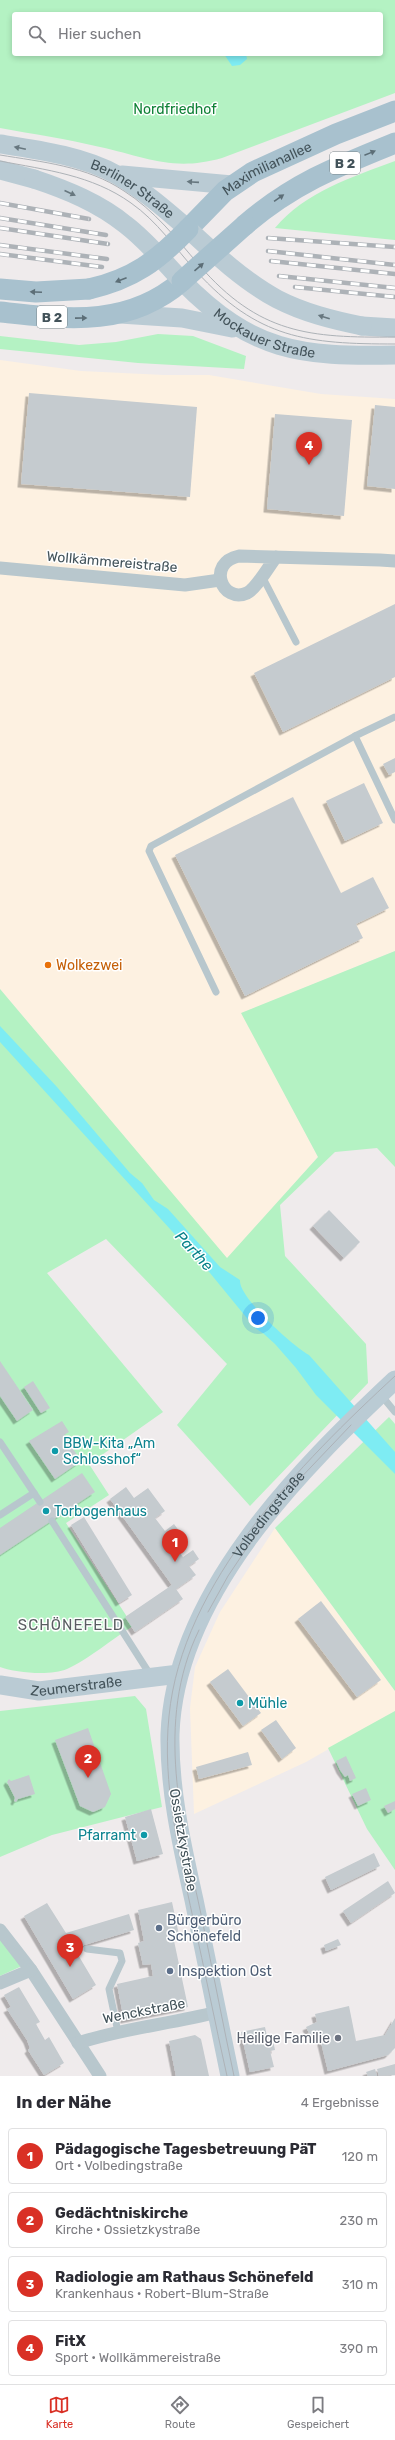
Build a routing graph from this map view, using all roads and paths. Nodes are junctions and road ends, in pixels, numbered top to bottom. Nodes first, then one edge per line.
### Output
1 (395, 111) edge
2 (395, 143) edge
3 (0, 144) edge
4 (0, 170) edge
5 (116, 175) junction
6 (232, 185) junction
7 (188, 229) junction
8 (214, 252) junction
9 (159, 256) junction
10 (182, 281) junction
11 (0, 288) edge
12 (0, 312) edge
13 (111, 315) junction
14 (395, 328) edge
15 (241, 330) junction
16 (395, 354) edge
17 (276, 557) junction
18 (395, 561) edge
19 (0, 568) edge
20 (262, 575) junction
21 (220, 580) junction
22 (296, 642) dead end
23 (395, 717) edge
24 (355, 736) junction
25 (395, 820) edge
26 (216, 992) dead end
27 (395, 1380) edge
28 (381, 1394) junction
29 (395, 1412) edge
30 (0, 1442) edge
31 (34, 1493) junction
32 (40, 1502) dead end
33 (0, 1515) edge
34 (52, 1521) dead end
35 (179, 1674) junction
36 (153, 1678) junction
37 (0, 1685) edge
38 (0, 1930) edge
39 (87, 1949) dead end
40 (31, 1970) junction
41 (0, 1983) edge
42 (217, 2012) junction
43 (118, 2032) junction
44 (78, 2043) junction
45 (100, 2076) edge
46 (230, 2076) edge

1 - 6 main road, Maximilianallee / B 2
8 -> 2 main road, Maximilianallee / B 2, bridge
5 -> 3 main road, Berliner Straße
4 -> 9 main road, bridge
6 -> 5 main road
5 - 7 main road, Berliner Straße
6 - 7 main road, Maximilianallee / B 2
7 - 8 main road, Berliner Straße, bridge
7 - 9 main road, Maximilianallee / B 2, bridge
10 -> 8 main road, B 2, bridge
14 -> 8 main road, Berliner Straße, bridge
9 - 10 main road, Mockauer Straße, bridge
9 -> 11 main road, B 2, bridge
10 - 13 main road, B 2
10 - 15 main road, Mockauer Straße
12 -> 13 main road, B 2
13 - 15 main road
15 - 16 main road, Mockauer Straße
17 - 18 street
17 - 20 street
17 - 21 street
19 - 21 street, Wollkämmereistraße
20 - 21 street
20 - 22 lane
23 - 24 lane
24 - 25 lane
24 - 26 lane
27 - 28 main road, Volbedingstraße
28 - 29 lane
28 - 35 main road, Volbedingstraße
30 - 31 lane
31 - 32 lane
31 - 33 lane
34 - 36 lane
35 - 36 main road, Zeumerstraße
35 - 42 main road, Ossietzkystraße
36 - 37 main road, Zeumerstraße
38 - 40 street
39 - 43 lane
40 - 41 street
40 - 44 street
42 - 43 street, Wenckstraße
42 - 46 main road, Ossietzkystraße
43 - 44 street, Wenckstraße
44 - 45 street

